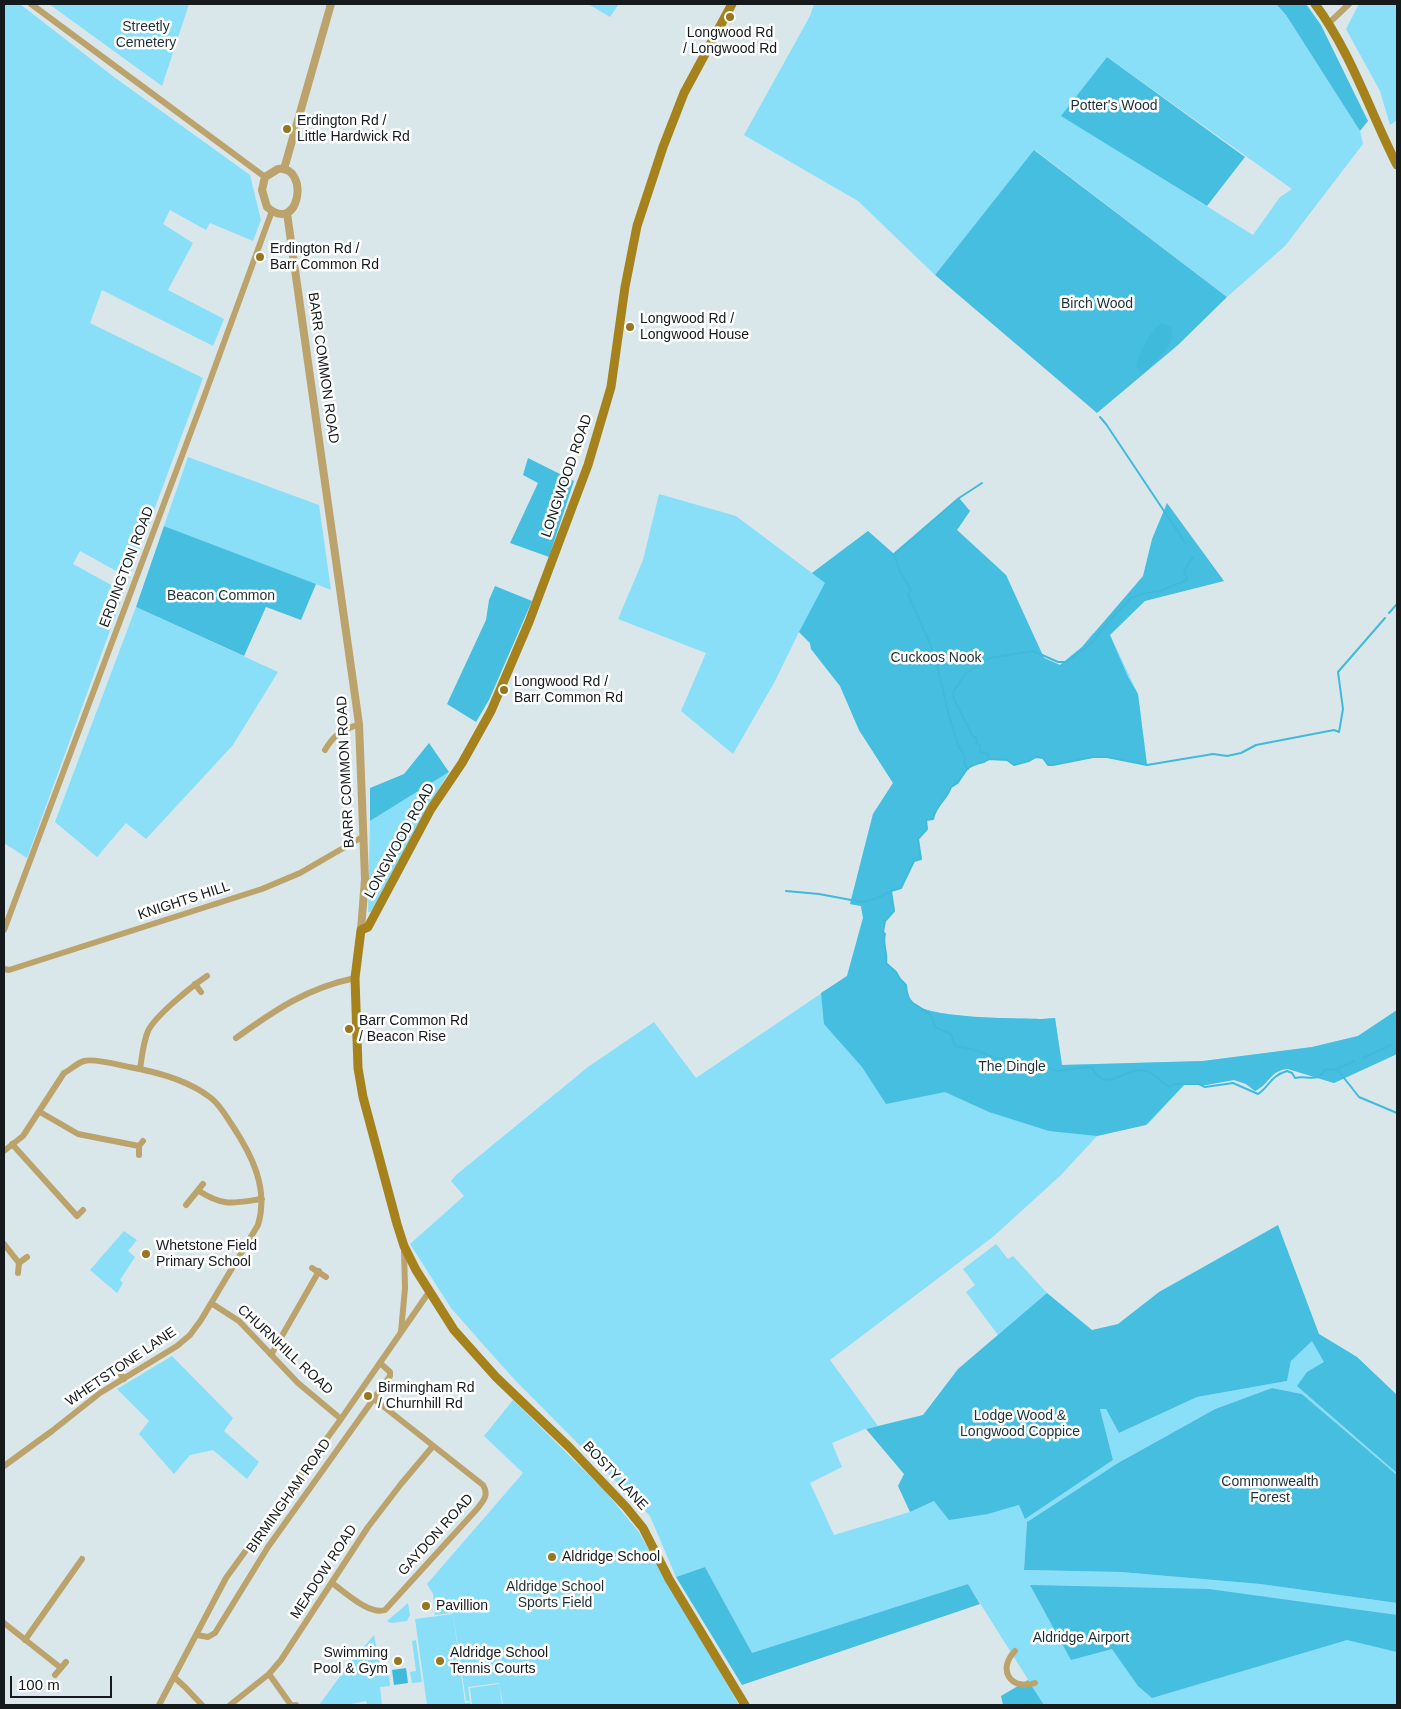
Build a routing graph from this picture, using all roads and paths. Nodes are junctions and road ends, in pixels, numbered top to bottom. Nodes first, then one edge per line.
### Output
1 (30, 4) edge
2 (331, 4) edge
3 (732, 4) edge
4 (1315, 4) edge
5 (1349, 4) edge
6 (1329, 23) junction
7 (1397, 165) edge
8 (284, 169) junction
9 (266, 177) junction
10 (272, 211) junction
11 (288, 213) junction
12 (359, 724) junction
13 (325, 750) dead end
14 (364, 836) junction
15 (4, 930) edge
16 (361, 930) junction
17 (4, 969) edge
18 (207, 976) dead end
19 (355, 978) junction
20 (195, 984) junction
21 (201, 992) dead end
22 (236, 1038) dead end
23 (140, 1069) junction
24 (40, 1112) junction
25 (12, 1144) junction
26 (4, 1151) edge
27 (139, 1155) dead end
28 (203, 1184) dead end
29 (199, 1190) junction
30 (262, 1199) junction
31 (186, 1205) dead end
32 (83, 1210) dead end
33 (4, 1244) edge
34 (404, 1246) junction
35 (27, 1257) dead end
36 (19, 1263) junction
37 (18, 1273) dead end
38 (326, 1276) dead end
39 (428, 1292) junction
40 (211, 1303) junction
41 (400, 1334) junction
42 (271, 1355) junction
43 (380, 1364) junction
44 (115, 1366) dead end
45 (124, 1379) junction
46 (374, 1399) junction
47 (341, 1419) junction
48 (433, 1446) junction
49 (4, 1466) edge
50 (82, 1559) dead end
51 (332, 1583) junction
52 (4, 1623) edge
53 (197, 1635) junction
54 (25, 1640) junction
55 (1015, 1651) dead end
56 (66, 1662) dead end
57 (61, 1668) junction
58 (55, 1674) dead end
59 (269, 1674) junction
60 (175, 1678) junction
61 (1036, 1683) dead end
62 (159, 1705) edge
63 (202, 1705) edge
64 (230, 1705) edge
65 (294, 1705) edge
66 (745, 1705) edge

1 - 9 street
2 - 8 street
3 - 16 main road, LONGWOOD ROAD
4 - 6 main road
5 - 6 street
6 - 7 main road
8 - 9 street
8 - 11 street
9 - 10 street
10 - 11 street
10 - 15 street, ERDINGTON ROAD
11 - 12 street, BARR COMMON ROAD
12 - 13 street
12 - 14 street, BARR COMMON ROAD
14 - 16 street, BARR COMMON ROAD
14 - 17 street, KNIGHTS HILL
16 - 19 main road, BARR COMMON ROAD
18 - 20 street
19 - 22 street
19 - 34 main road, BARR COMMON ROAD
20 - 21 street
20 - 23 street
23 - 24 street, WHETSTONE LANE
23 - 30 street, WHETSTONE LANE
24 - 25 street, WHETSTONE LANE
24 - 27 street
25 - 26 street, WHETSTONE LANE
25 - 32 street
28 - 29 street
29 - 30 street
29 - 31 street
30 - 40 street, WHETSTONE LANE
33 - 36 street
34 - 39 main road, BARR COMMON ROAD
34 - 41 street, BIRMINGHAM ROAD
35 - 36 street
36 - 37 street
38 - 42 street
39 - 41 street, BIRMINGHAM ROAD
39 - 66 main road, BOSTY LANE
40 - 42 street, CHURNHILL ROAD
40 - 45 street, WHETSTONE LANE
41 - 43 street, BIRMINGHAM ROAD
42 - 47 street, CHURNHILL ROAD
43 - 46 street, BIRMINGHAM ROAD
43 - 47 street, BIRMINGHAM ROAD
44 - 45 street
45 - 49 street, WHETSTONE LANE
46 - 48 street, GAYDON ROAD
46 - 53 street, BIRMINGHAM ROAD
47 - 53 street, BIRMINGHAM ROAD
48 - 51 street, MEADOW ROAD
48 - 51 street, GAYDON ROAD
50 - 54 street
51 - 59 street, MEADOW ROAD
52 - 54 street
53 - 60 street, BIRMINGHAM ROAD
54 - 57 street
55 - 61 street
56 - 57 street
57 - 58 street
59 - 64 street, MEADOW ROAD
59 - 65 street
60 - 62 street, BIRMINGHAM ROAD
60 - 63 street

